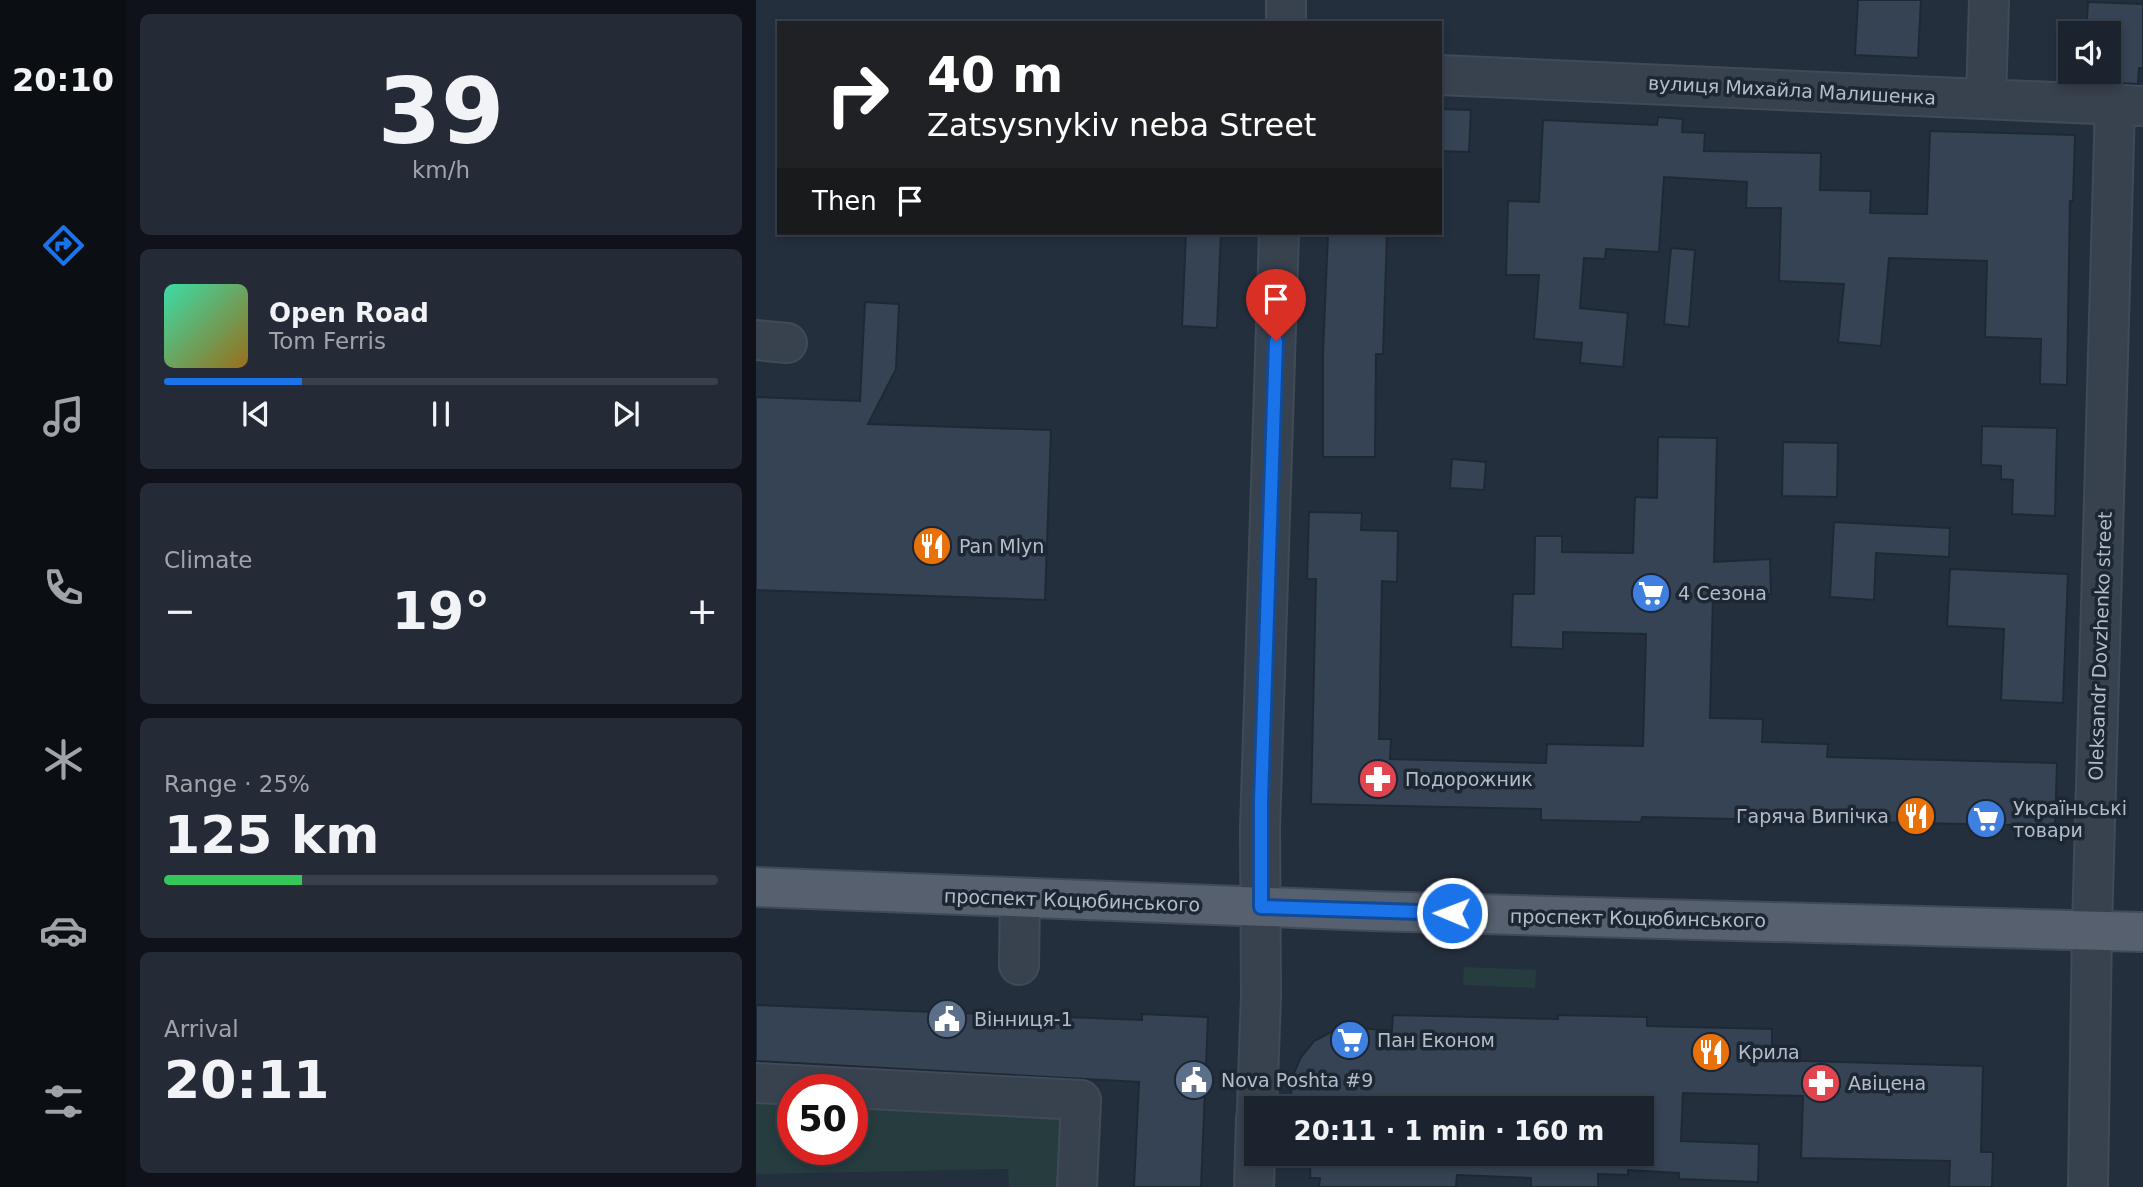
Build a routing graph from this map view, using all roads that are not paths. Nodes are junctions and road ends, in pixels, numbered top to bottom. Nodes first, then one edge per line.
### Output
1 (1286, 0) edge
2 (1989, 0) edge
3 (1286, 21) edge
4 (1442, 75) edge
5 (1986, 99) junction
6 (2129, 105) edge
7 (1279, 235) edge
8 (756, 887) edge
9 (1020, 898) junction
10 (1261, 907) junction
11 (2092, 929) junction
12 (2143, 932) edge
13 (1019, 965) dead end
14 (756, 1083) edge
15 (1257, 1096) edge
16 (1255, 1166) edge
17 (1077, 1187) edge
18 (1254, 1187) edge
19 (2088, 1187) edge

1 - 3 street
2 - 5 street
4 - 5 street, вулиця Михайла Малишенка
5 - 6 street, вулиця Михайла Малишенка
6 - 11 street, Oleksandr Dovzhenko street
7 - 10 street
8 - 9 main road, проспект Коцюбинського
9 - 10 main road, проспект Коцюбинського
9 - 13 street
10 - 11 main road, проспект Коцюбинського
10 - 15 street
11 - 12 main road, проспект Коцюбинського
11 - 19 street, Oleksandr Dovzhenko street
14 - 17 street
16 - 18 street

